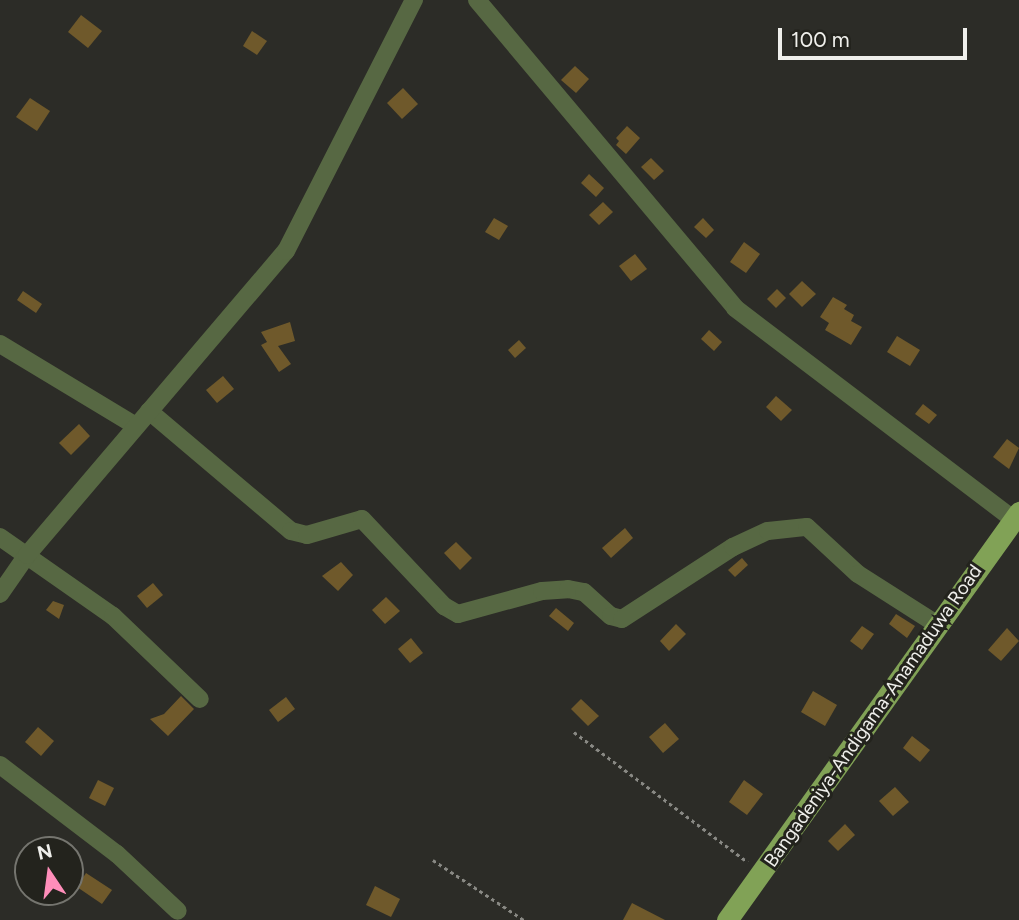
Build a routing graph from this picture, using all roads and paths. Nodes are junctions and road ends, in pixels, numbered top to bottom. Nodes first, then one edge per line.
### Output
1 (414, 0) edge
2 (477, 0) edge
3 (0, 344) edge
4 (149, 411) junction
5 (136, 426) junction
6 (1016, 515) edge
7 (0, 537) edge
8 (26, 555) junction
9 (0, 594) edge
10 (938, 625) junction
11 (200, 699) dead end
12 (574, 732) dead end
13 (0, 765) edge
14 (433, 860) dead end
15 (761, 872) junction
16 (178, 911) dead end
17 (524, 920) edge
18 (727, 920) edge

1 - 4 street
2 - 6 street
3 - 5 street
4 - 5 street
4 - 10 street
5 - 8 street
6 - 10 main road, Bangadeniya-Andigama-Anamaduwa Road
7 - 8 street
8 - 9 street
8 - 11 street
10 - 15 main road, Bangadeniya-Andigama-Anamaduwa Road
12 - 15 path
13 - 16 street
14 - 17 path
15 - 18 main road, Bangadeniya-Andigama-Anamaduwa Road

